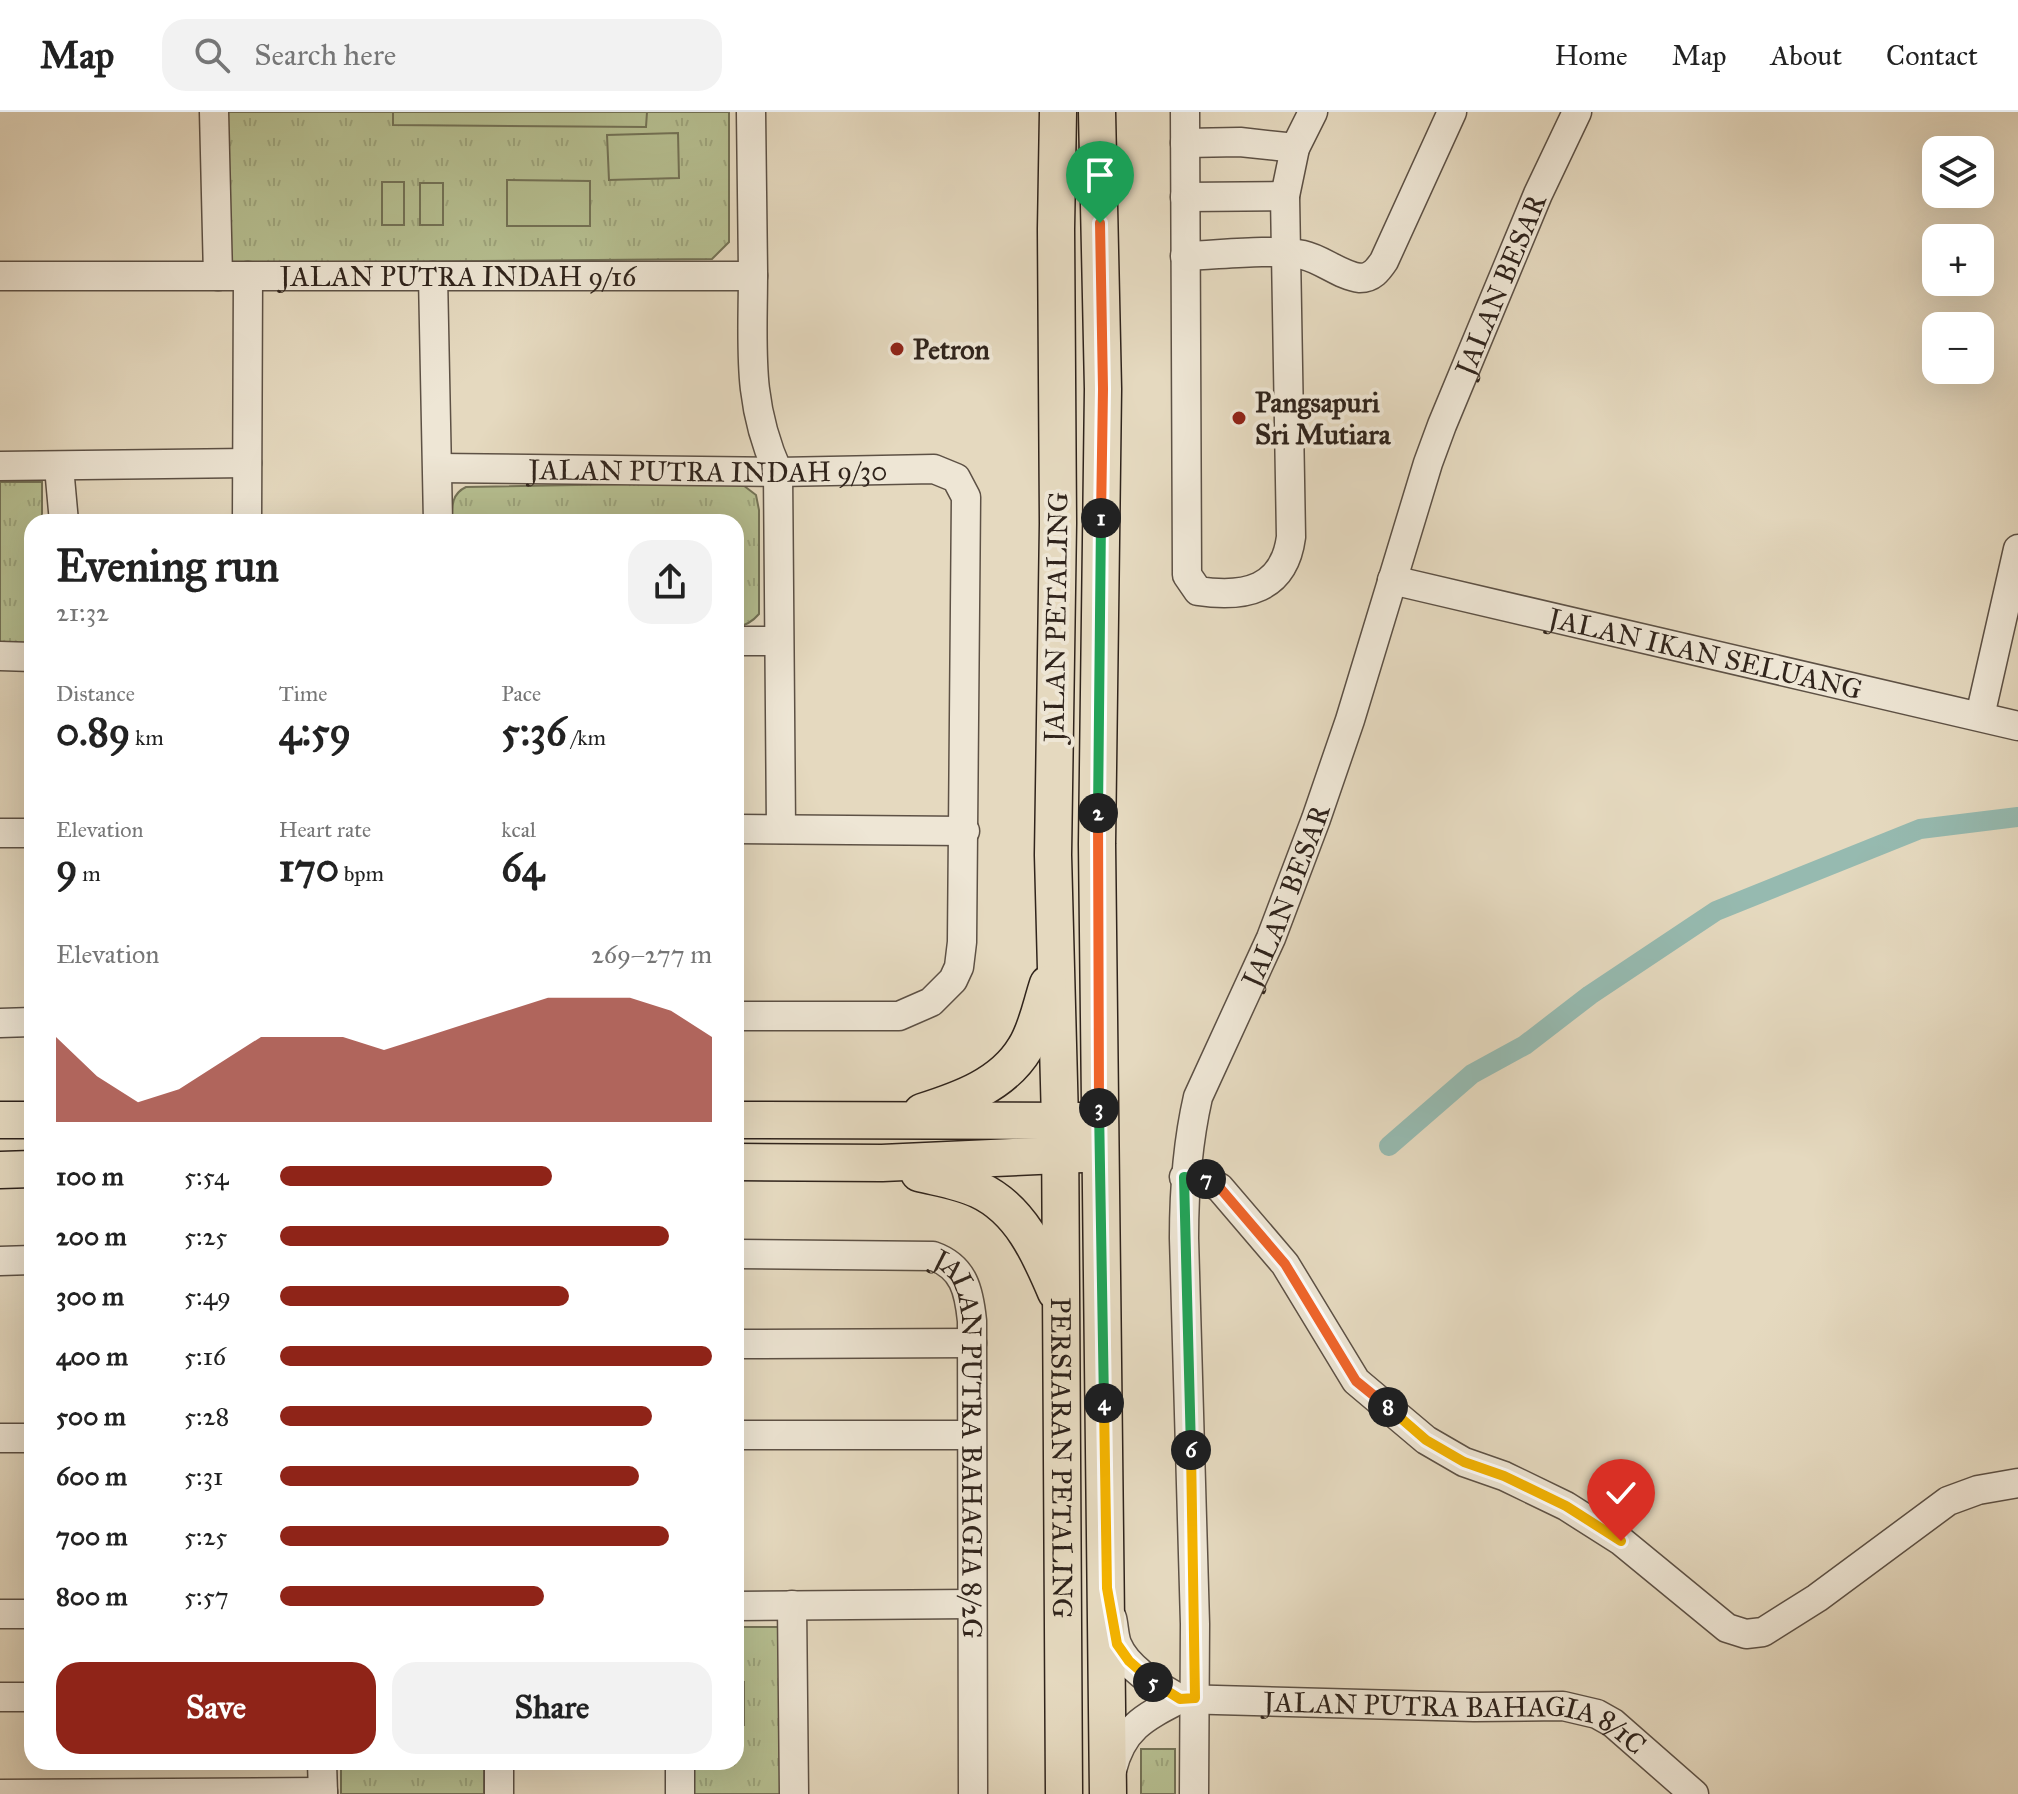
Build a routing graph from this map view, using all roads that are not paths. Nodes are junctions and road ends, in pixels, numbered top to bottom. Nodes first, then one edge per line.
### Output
1 (214, 112) edge
2 (751, 112) edge
3 (1045, 112) edge
4 (1097, 112) edge
5 (1185, 112) edge
6 (1313, 112) edge
7 (1452, 112) edge
8 (1577, 112) edge
9 (1058, 129) edge
10 (1185, 143) junction
11 (1295, 148) junction
12 (1285, 196) junction
13 (1185, 197) junction
14 (1287, 253) junction
15 (1185, 256) junction
16 (0, 276) edge
17 (218, 276) junction
18 (248, 276) junction
19 (433, 276) junction
20 (753, 276) junction
21 (247, 463) junction
22 (0, 466) edge
23 (59, 467) junction
24 (438, 468) junction
25 (778, 472) junction
26 (63, 514) edge
27 (247, 514) edge
28 (438, 514) edge
29 (2018, 549) edge
30 (1392, 580) junction
31 (744, 641) edge
32 (778, 641) junction
33 (0, 656) edge
34 (24, 657) edge
35 (1980, 716) junction
36 (2018, 726) edge
37 (744, 829) edge
38 (781, 829) junction
39 (965, 831) junction
40 (0, 833) edge
41 (24, 833) edge
42 (1057, 961) junction
43 (744, 1016) edge
44 (24, 1022) edge
45 (0, 1023) edge
46 (0, 1120) edge
47 (24, 1120) edge
48 (744, 1120) edge
49 (881, 1120) junction
50 (0, 1133) edge
51 (1100, 1137) junction
52 (1060, 1138) junction
53 (0, 1155) edge
54 (744, 1162) edge
55 (882, 1163) junction
56 (24, 1169) edge
57 (0, 1170) edge
58 (1184, 1177) junction
59 (744, 1254) edge
60 (24, 1260) edge
61 (0, 1261) edge
62 (1061, 1304) junction
63 (972, 1343) junction
64 (744, 1344) edge
65 (744, 1435) edge
66 (970, 1435) junction
67 (0, 1438) edge
68 (24, 1438) edge
69 (2018, 1483) edge
70 (1107, 1588) junction
71 (971, 1604) junction
72 (792, 1605) junction
73 (744, 1606) edge
74 (0, 1614) edge
75 (24, 1614) edge
76 (0, 1697) edge
77 (24, 1697) edge
78 (1188, 1698) junction
79 (322, 1770) edge
80 (499, 1770) edge
81 (680, 1770) edge
82 (1108, 1790) edge
83 (323, 1793) edge
84 (0, 1794) edge
85 (499, 1794) edge
86 (680, 1794) edge
87 (794, 1794) edge
88 (973, 1794) edge
89 (1064, 1794) edge
90 (1194, 1794) edge
91 (1694, 1794) edge

1 - 17 street
2 - 20 street
3 - 9 main road
4 - 51 main road, JALAN PETALING
5 - 10 street
6 - 11 street
7 - 14 street
8 - 30 street, JALAN BESAR
9 - 42 main road, JALAN PETALING
10 - 11 street
10 - 13 street
11 - 12 street
12 - 13 street
12 - 14 street
13 - 15 street
14 - 15 street
14 - 15 street
16 - 17 street, JALAN PUTRA INDAH 9/16
17 - 18 street, JALAN PUTRA INDAH 9/16
18 - 19 street, JALAN PUTRA INDAH 9/16
18 - 21 street
19 - 20 street, JALAN PUTRA INDAH 9/16
19 - 24 street
20 - 25 street
21 - 23 street
21 - 27 street
22 - 23 street
23 - 26 street
24 - 25 street, JALAN PUTRA INDAH 9/30
24 - 28 street
25 - 32 street
25 - 39 street, JALAN PUTRA INDAH 9/30
29 - 35 street
30 - 35 street, JALAN IKAN SELUANG
30 - 58 street, JALAN BESAR
31 - 32 street
32 - 38 street
33 - 34 street
35 - 36 street, JALAN IKAN SELUANG
37 - 38 street
38 - 39 street
39 - 43 street
40 - 41 street
42 - 49 main road
42 - 52 main road, JALAN PETALING
44 - 45 street
46 - 47 main road
48 - 49 main road
49 - 52 main road
50 - 53 main road
51 - 52 main road
51 - 70 main road, PERSIARAN PETALING
52 - 55 main road
52 - 62 main road, PERSIARAN PETALING
54 - 55 main road
55 - 62 main road
56 - 57 main road
58 - 69 street
58 - 78 street, JALAN BESAR
59 - 63 street, JALAN PUTRA BAHAGIA 8/2G
60 - 61 street
62 - 89 main road, PERSIARAN PETALING
63 - 64 street
63 - 66 street, JALAN PUTRA BAHAGIA 8/2G
65 - 66 street
66 - 71 street, JALAN PUTRA BAHAGIA 8/2G
67 - 68 street
70 - 78 street
70 - 82 main road, PERSIARAN PETALING
71 - 72 street
71 - 88 street, JALAN PUTRA BAHAGIA 8/2G
72 - 73 street
72 - 87 street
74 - 75 street
76 - 77 street
78 - 82 street
78 - 90 street, JALAN BESAR
78 - 91 street, JALAN PUTRA BAHAGIA 8/1C
79 - 83 street
80 - 85 street
81 - 86 street
83 - 84 street

